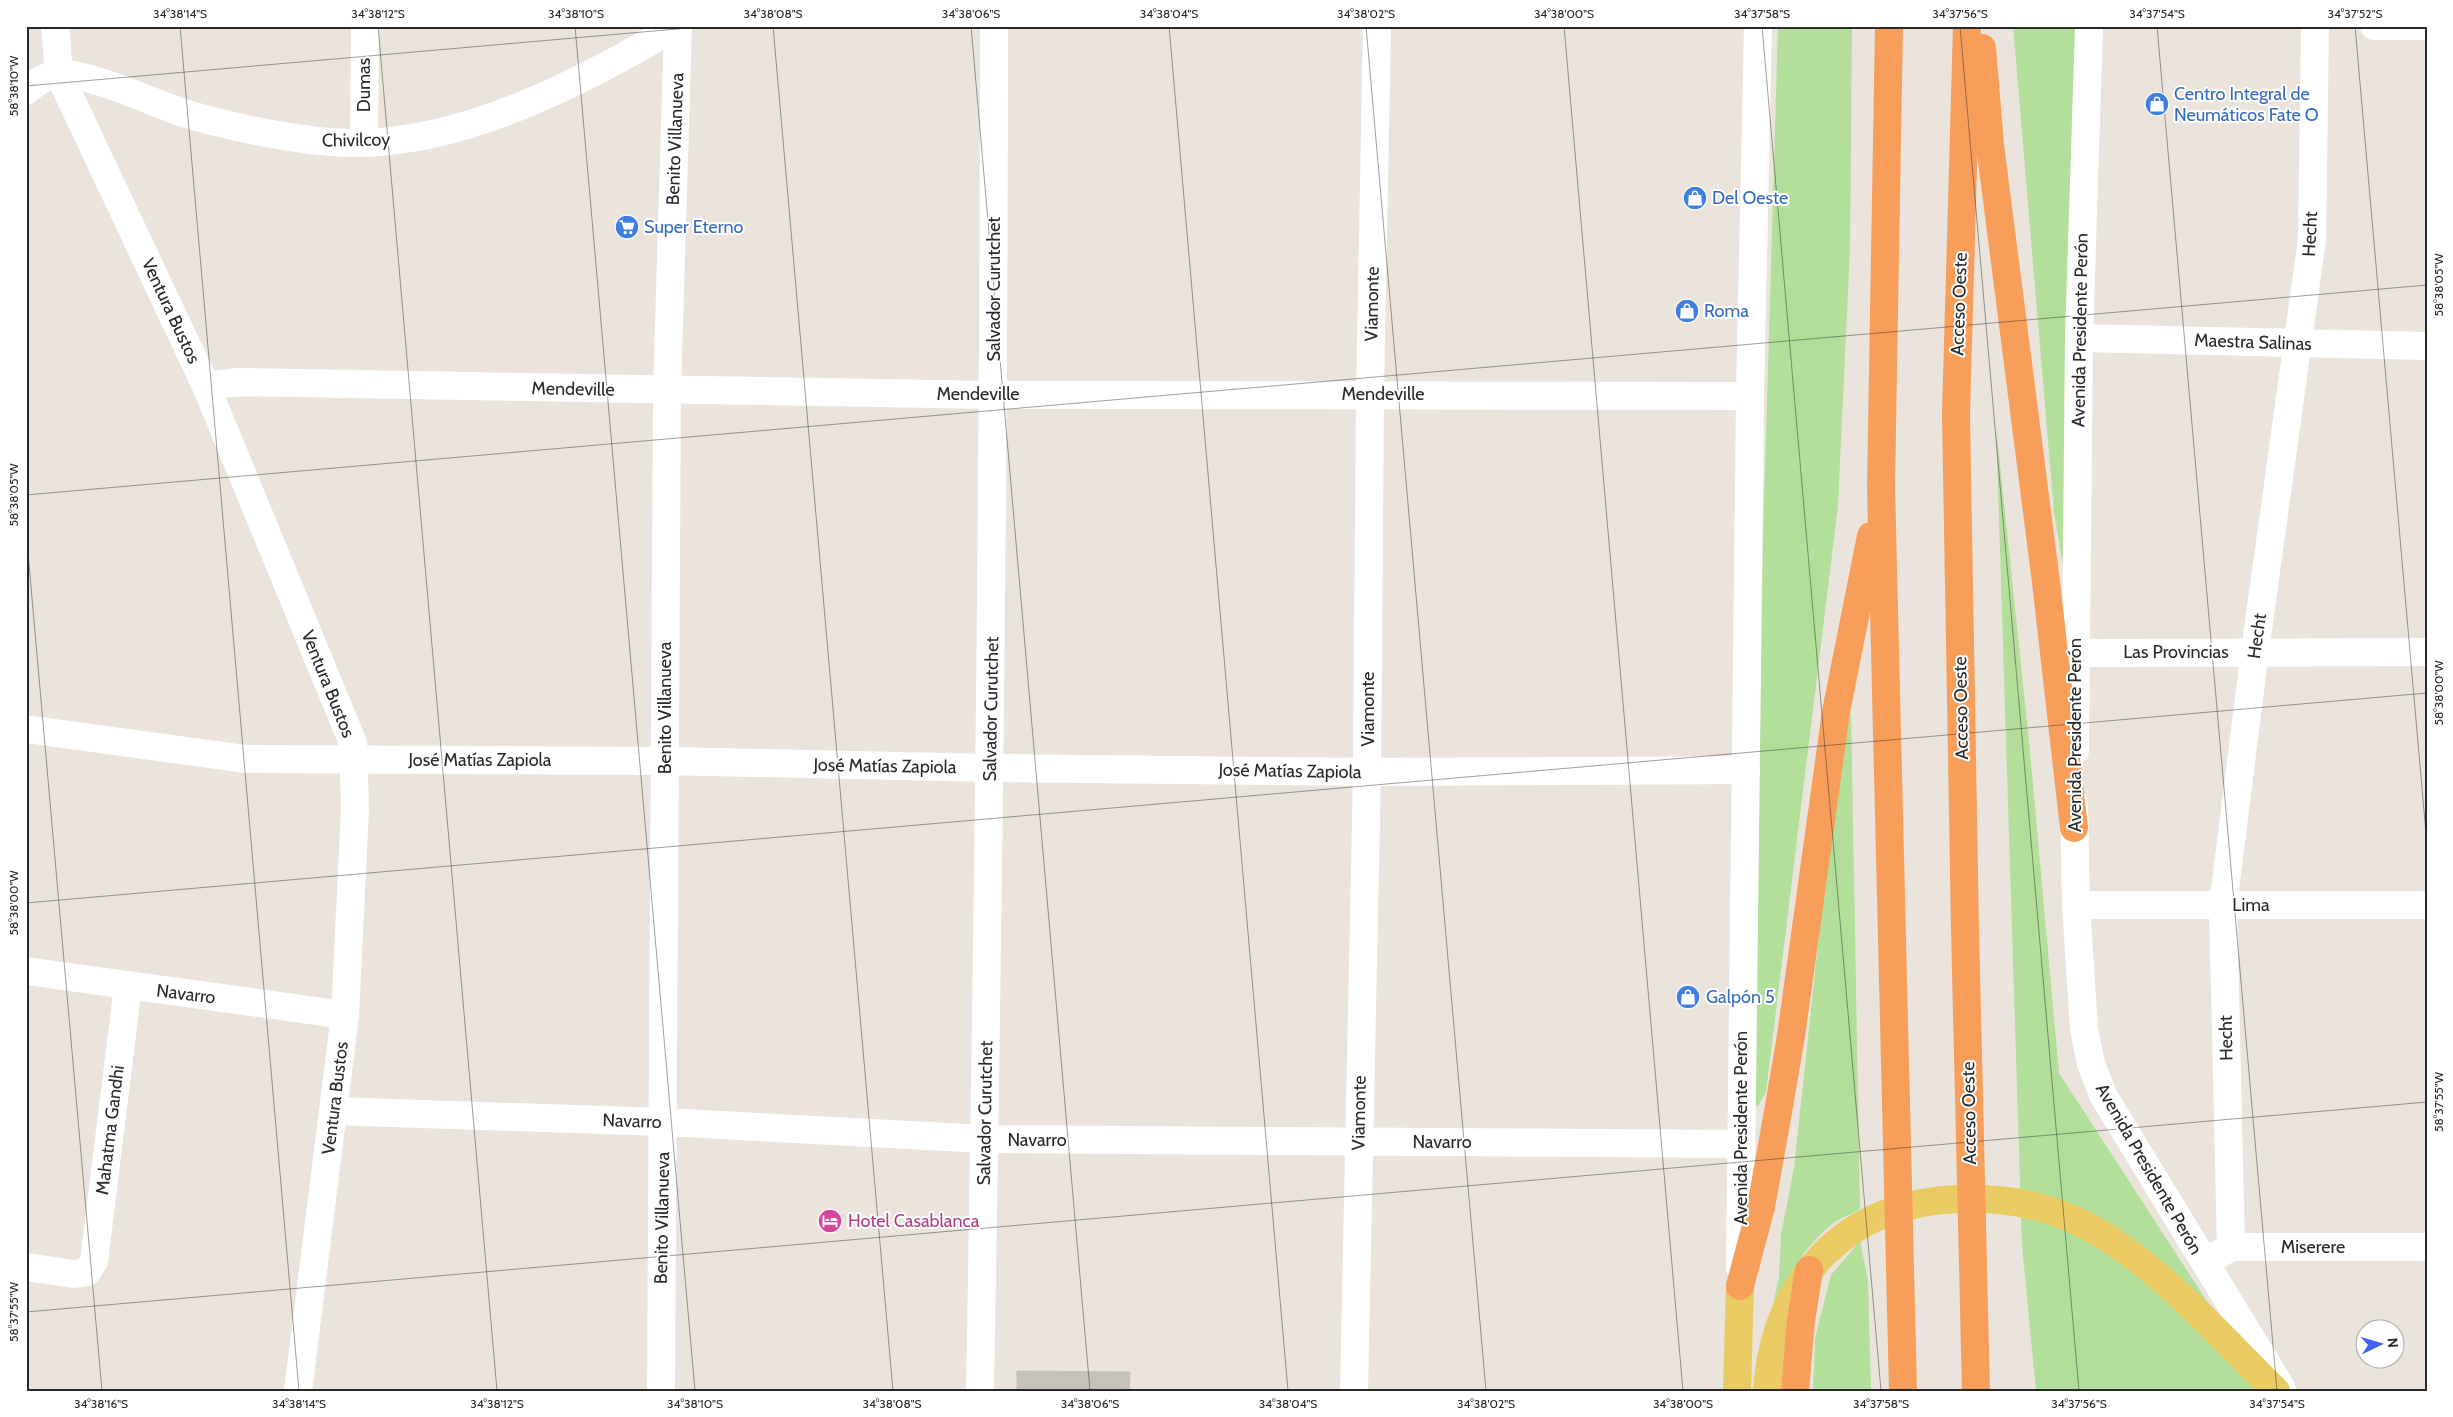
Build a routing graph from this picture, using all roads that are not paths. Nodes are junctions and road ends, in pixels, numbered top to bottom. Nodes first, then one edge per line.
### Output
1 (55, 26) edge
2 (364, 26) edge
3 (677, 26) edge
4 (994, 26) edge
5 (1377, 26) edge
6 (1758, 26) edge
7 (1889, 26) edge
8 (1967, 26) edge
9 (1980, 26) edge
10 (2089, 26) edge
11 (2314, 26) edge
12 (2374, 26) edge
13 (2427, 26) edge
14 (59, 74) junction
15 (26, 91) edge
16 (364, 143) junction
17 (2079, 338) junction
18 (2299, 343) junction
19 (2427, 346) edge
20 (206, 386) junction
21 (667, 390) junction
22 (994, 394) junction
23 (1370, 394) junction
24 (1750, 396) junction
25 (1881, 486) junction
26 (2255, 651) junction
27 (2427, 652) edge
28 (2075, 653) junction
29 (26, 729) edge
30 (354, 760) junction
31 (665, 760) junction
32 (991, 768) junction
33 (1746, 770) junction
34 (1367, 772) junction
35 (2074, 828) junction
36 (2076, 905) junction
37 (2223, 905) junction
38 (2427, 905) edge
39 (26, 971) edge
40 (128, 986) junction
41 (346, 1015) junction
42 (333, 1111) junction
43 (664, 1122) junction
44 (984, 1139) junction
45 (1358, 1142) junction
46 (1741, 1144) junction
47 (2230, 1247) junction
48 (2427, 1247) edge
49 (2204, 1264) junction
50 (26, 1267) edge
51 (1809, 1270) junction
52 (1740, 1286) junction
53 (1974, 1295) junction
54 (298, 1391) edge
55 (660, 1391) edge
56 (980, 1391) edge
57 (1354, 1391) edge
58 (1737, 1391) edge
59 (1767, 1391) edge
60 (1795, 1391) edge
61 (1903, 1391) edge
62 (1976, 1391) edge
63 (1994, 1391) edge
64 (2276, 1391) edge
65 (2283, 1391) edge

1 - 14 street, Ventura Bustos
2 - 16 street, Dumas
3 - 16 street, Chivilcoy
3 - 21 street, Benito Villanueva
4 - 22 street, Salvador Curutchet
5 - 23 street, Viamonte
6 - 24 street, Avenida Presidente Perón
7 - 25 highway
8 - 53 highway, Acceso Oeste
9 - 35 highway
10 - 17 street, Avenida Presidente Perón
11 - 18 street, Hecht
12 - 13 street
14 - 15 street
14 - 16 street, Chivilcoy
14 - 20 street, Ventura Bustos
17 - 18 street, Maestra Salinas
17 - 28 street, Avenida Presidente Perón
18 - 19 street, Maestra Salinas
18 - 26 street, Hecht
20 - 21 street, Mendeville
20 - 30 street, Ventura Bustos
21 - 22 street, Mendeville
21 - 31 street, Benito Villanueva
22 - 23 street, Mendeville
22 - 32 street, Salvador Curutchet
23 - 24 street, Mendeville
23 - 34 street, Viamonte
24 - 33 street, Avenida Presidente Perón
25 - 52 highway
25 - 61 highway
26 - 27 street, Las Provincias
26 - 28 street, Las Provincias
26 - 37 street, Hecht
28 - 35 street, Avenida Presidente Perón
29 - 30 street, José Matías Zapiola
30 - 31 street, José Matías Zapiola
30 - 41 street, Ventura Bustos
31 - 32 street, José Matías Zapiola
31 - 43 street, Benito Villanueva
32 - 34 street, José Matías Zapiola
32 - 44 street, Salvador Curutchet
33 - 34 street, José Matías Zapiola
33 - 46 street, Avenida Presidente Perón
34 - 45 street, Viamonte
35 - 36 street, Avenida Presidente Perón
36 - 37 street, Lima
36 - 49 street, Avenida Presidente Perón
37 - 38 street, Lima
37 - 47 street, Hecht
39 - 40 street, Navarro
40 - 41 street, Navarro
40 - 50 street, Mahatma Gandhi
41 - 42 street, Ventura Bustos
42 - 43 street, Navarro
42 - 54 street, Ventura Bustos
43 - 44 street, Navarro
43 - 55 street, Benito Villanueva
44 - 45 street, Navarro
44 - 56 street, Salvador Curutchet
45 - 46 street, Navarro
45 - 57 street, Viamonte
46 - 52 street, Avenida Presidente Perón
47 - 48 street, Miserere
47 - 49 street
49 - 65 street, Avenida Presidente Perón
51 - 59 main road
51 - 60 highway
51 - 64 main road
52 - 58 main road, Avenida Presidente Perón
53 - 62 highway, Acceso Oeste
53 - 63 highway

